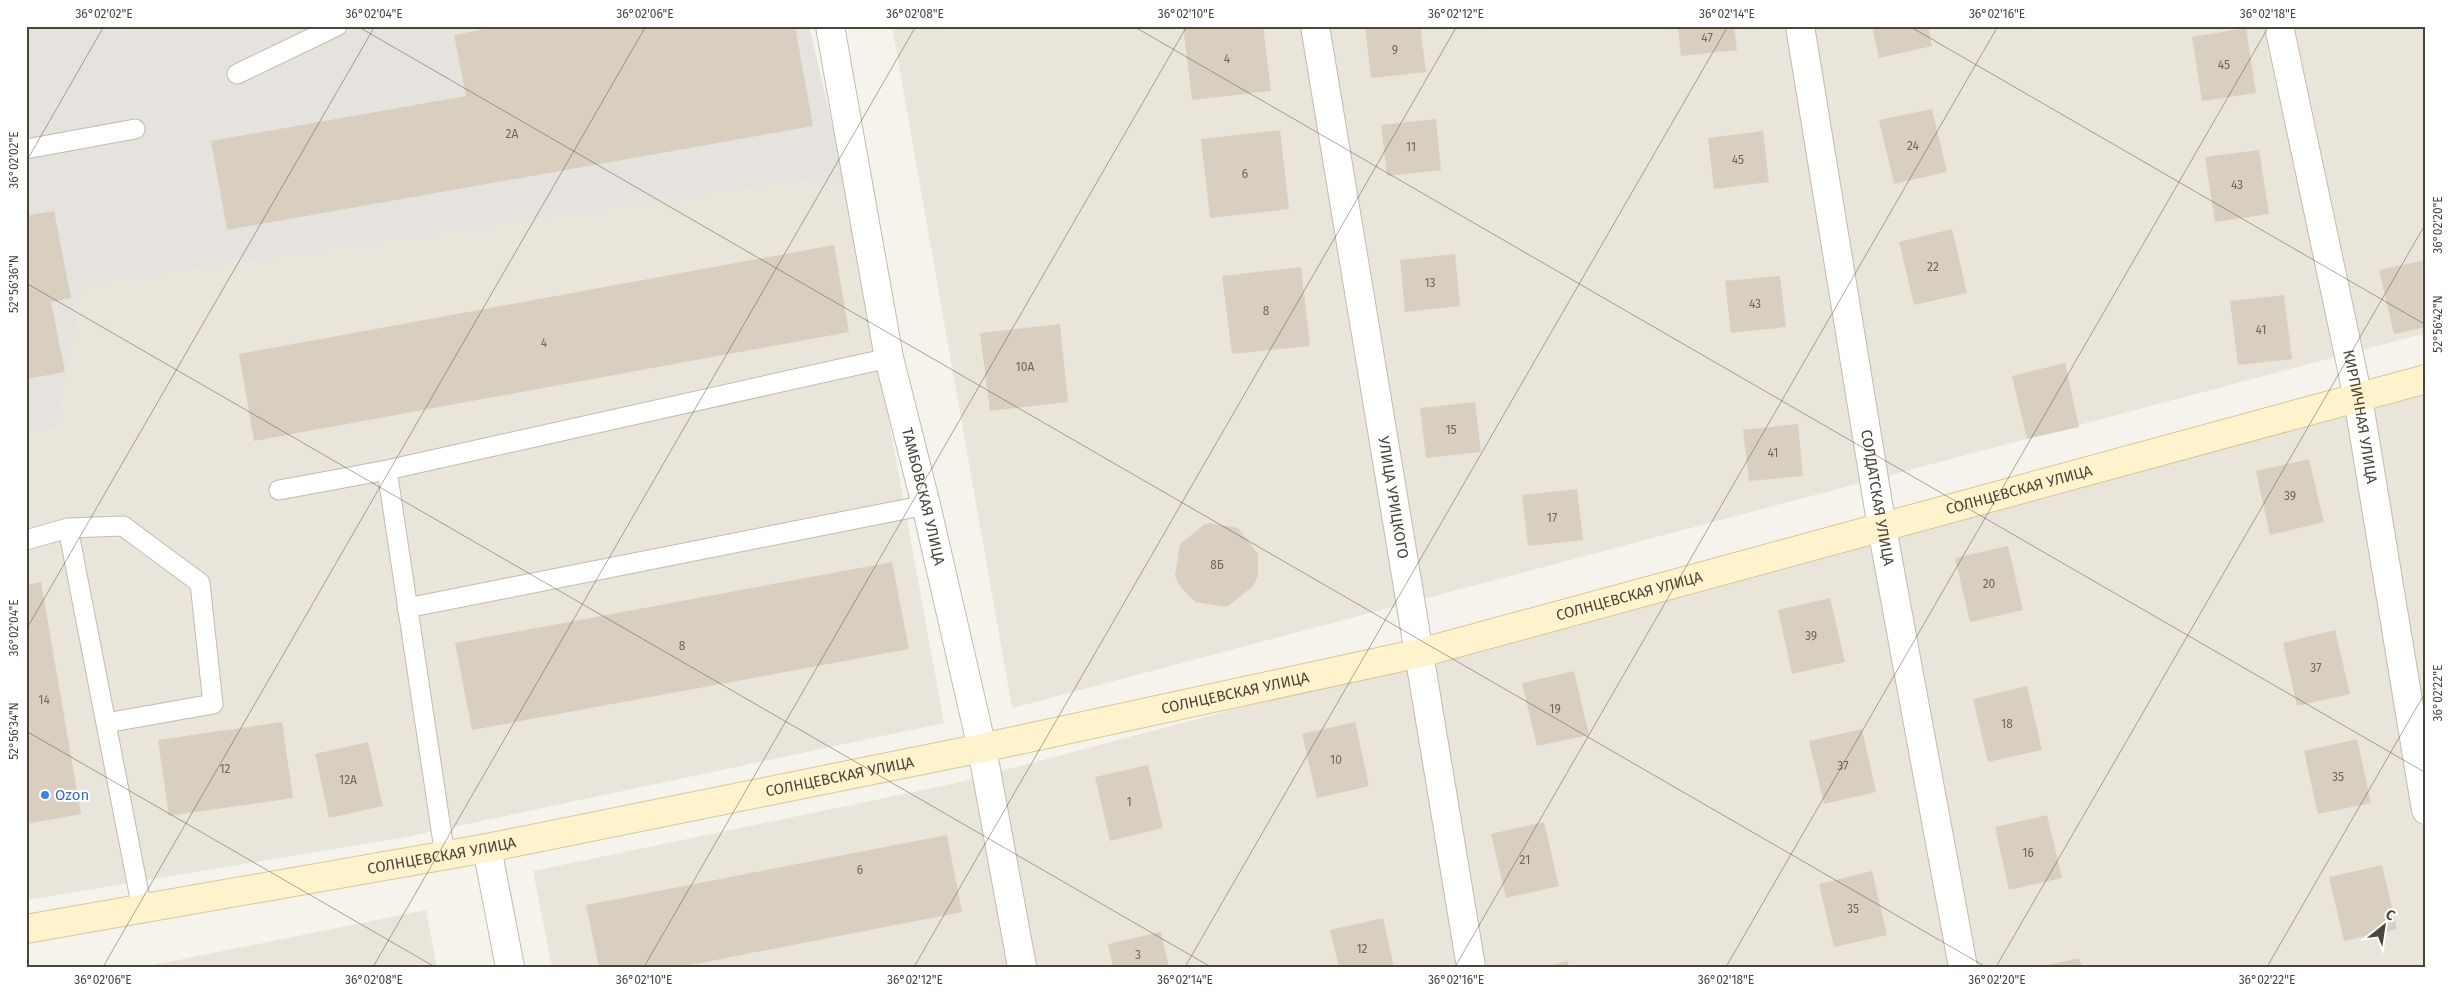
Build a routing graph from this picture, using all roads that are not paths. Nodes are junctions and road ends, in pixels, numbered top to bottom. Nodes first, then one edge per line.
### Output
1 (337, 26) edge
2 (830, 26) edge
3 (1315, 26) edge
4 (1800, 26) edge
5 (2279, 26) edge
6 (237, 74) dead end
7 (135, 129) dead end
8 (26, 149) edge
9 (889, 358) junction
10 (2426, 379) edge
11 (2358, 398) junction
12 (387, 470) junction
13 (279, 490) dead end
14 (926, 505) junction
15 (68, 528) junction
16 (1882, 528) junction
17 (26, 540) edge
18 (407, 608) junction
19 (1420, 653) junction
20 (106, 723) junction
21 (982, 748) junction
22 (2426, 810) edge
23 (487, 848) junction
24 (445, 856) junction
25 (142, 909) junction
26 (26, 929) edge
27 (506, 966) edge
28 (1022, 967) edge
29 (1471, 967) edge
30 (1962, 967) edge

1 - 6 lane
2 - 9 street, ТАМБОВСКАЯ УЛИЦА
3 - 19 street, УЛИЦА УРИЦКОГО
4 - 16 street, СОЛДАТСКАЯ УЛИЦА
5 - 11 street, КИРПИЧНАЯ УЛИЦА
7 - 8 lane
9 - 12 lane
9 - 14 street, ТАМБОВСКАЯ УЛИЦА
10 - 11 street, СОЛНЦЕВСКАЯ УЛИЦА
11 - 16 street, СОЛНЦЕВСКАЯ УЛИЦА
11 - 22 street, КИРПИЧНАЯ УЛИЦА
12 - 13 lane
12 - 18 lane
14 - 18 lane
14 - 21 street, ТАМБОВСКАЯ УЛИЦА
15 - 17 lane
15 - 20 lane
15 - 20 lane
16 - 19 street, СОЛНЦЕВСКАЯ УЛИЦА
16 - 30 street, СОЛДАТСКАЯ УЛИЦА
18 - 24 lane
19 - 21 street, СОЛНЦЕВСКАЯ УЛИЦА
19 - 29 street, УЛИЦА УРИЦКОГО
20 - 25 lane
21 - 23 street, СОЛНЦЕВСКАЯ УЛИЦА
21 - 28 street, ТАМБОВСКАЯ УЛИЦА
23 - 24 street, СОЛНЦЕВСКАЯ УЛИЦА
23 - 27 street
24 - 25 street, СОЛНЦЕВСКАЯ УЛИЦА
25 - 26 street, СОЛНЦЕВСКАЯ УЛИЦА

